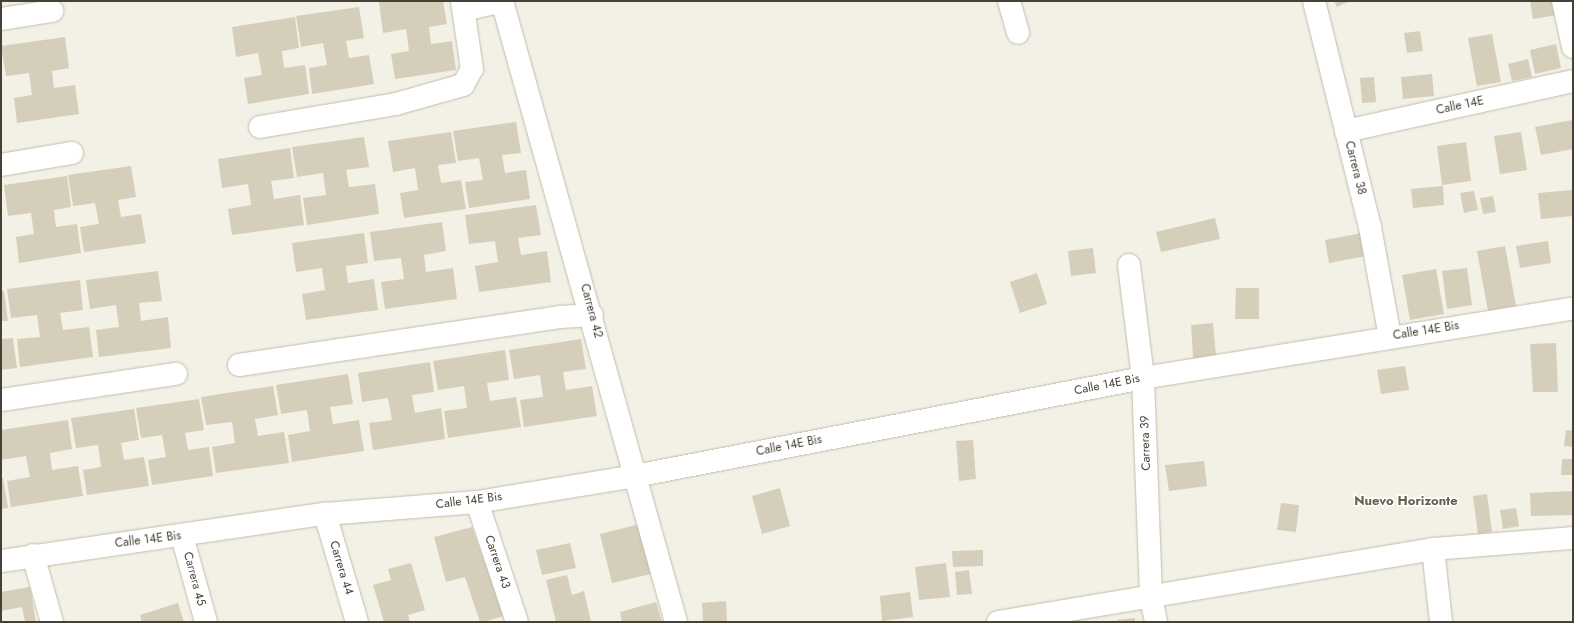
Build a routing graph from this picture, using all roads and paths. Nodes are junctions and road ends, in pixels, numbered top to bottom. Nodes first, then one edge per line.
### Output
1 (502, 1) edge
2 (1009, 1) edge
3 (1314, 1) edge
4 (1563, 1) edge
5 (463, 6) edge
6 (52, 11) dead end
7 (1, 19) edge
8 (1018, 33) dead end
9 (1573, 48) edge
10 (1573, 81) edge
11 (260, 127) dead end
12 (1346, 131) junction
13 (72, 153) dead end
14 (1, 165) edge
15 (1129, 265) dead end
16 (1573, 308) edge
17 (592, 315) junction
18 (1390, 337) junction
19 (239, 365) dead end
20 (176, 374) dead end
21 (1144, 378) junction
22 (1, 400) edge
23 (635, 476) junction
24 (477, 502) junction
25 (325, 514) junction
26 (182, 536) junction
27 (1573, 538) edge
28 (1433, 550) junction
29 (34, 555) junction
30 (1, 561) edge
31 (1151, 598) junction
32 (52, 622) edge
33 (206, 622) edge
34 (357, 622) edge
35 (517, 622) edge
36 (676, 622) edge
37 (998, 622) edge
38 (1156, 622) edge
39 (1442, 622) edge

1 - 5 street
1 - 17 street, Carrera 42
2 - 8 street
3 - 12 street, Carrera 38
4 - 9 street
5 - 11 street
6 - 7 street
10 - 12 street, Calle 14E
12 - 18 street, Carrera 38
13 - 14 street
15 - 21 street, Carrera 39
16 - 18 street, Calle 14E Bis
17 - 19 street
17 - 23 street, Carrera 42
18 - 21 street, Calle 14E Bis
20 - 22 street
21 - 23 street, Calle 14E Bis
21 - 31 street, Carrera 39
23 - 24 street, Calle 14E Bis
23 - 36 street, Carrera 42
24 - 25 street, Calle 14E Bis
24 - 35 street, Carrera 43
25 - 26 street, Calle 14E Bis
25 - 34 street, Carrera 44
26 - 29 street, Calle 14E Bis
26 - 33 street, Carrera 45
27 - 28 street
28 - 31 street
28 - 39 street
29 - 30 street, Calle 14E Bis
29 - 32 street
31 - 37 street
31 - 38 street, Carrera 39

